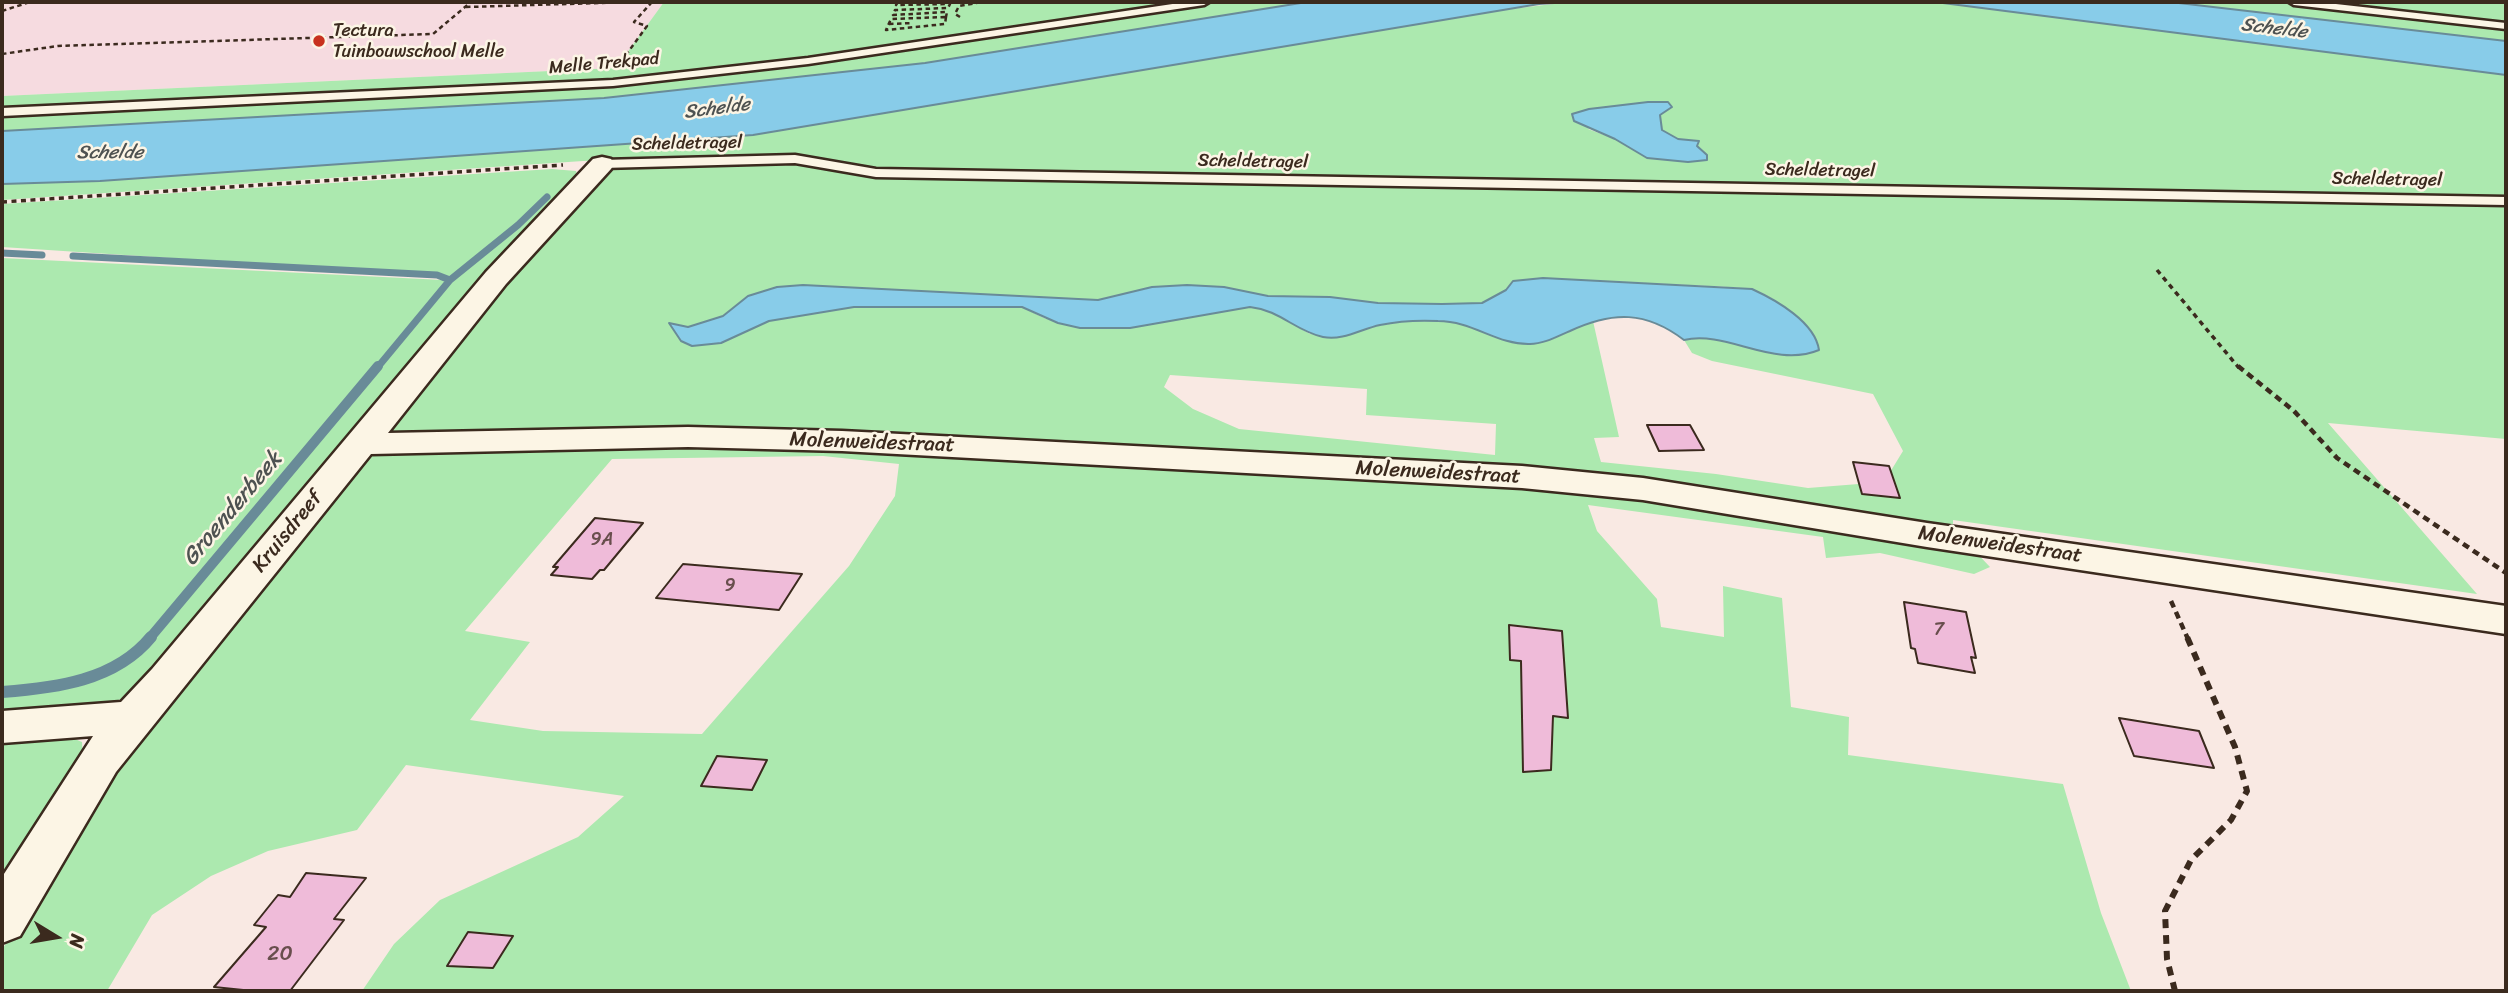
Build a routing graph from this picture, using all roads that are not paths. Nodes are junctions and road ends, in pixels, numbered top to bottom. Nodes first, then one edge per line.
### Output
1 (1204, 2) edge
2 (2294, 2) edge
3 (2506, 26) edge
4 (2, 112) edge
5 (603, 164) joint
6 (2506, 201) edge
7 (360, 444) junction
8 (2506, 620) edge
9 (133, 717) junction
10 (2, 727) edge
11 (2, 921) edge

1 - 4 lane, Melle Trekpad
2 - 3 lane
5 - 6 lane, Scheldetragel
5 - 7 street, Kruisdreef
7 - 8 street, Molenweidestraat
7 - 9 street, Kruisdreef
9 - 10 street
9 - 11 street, Kruisdreef

